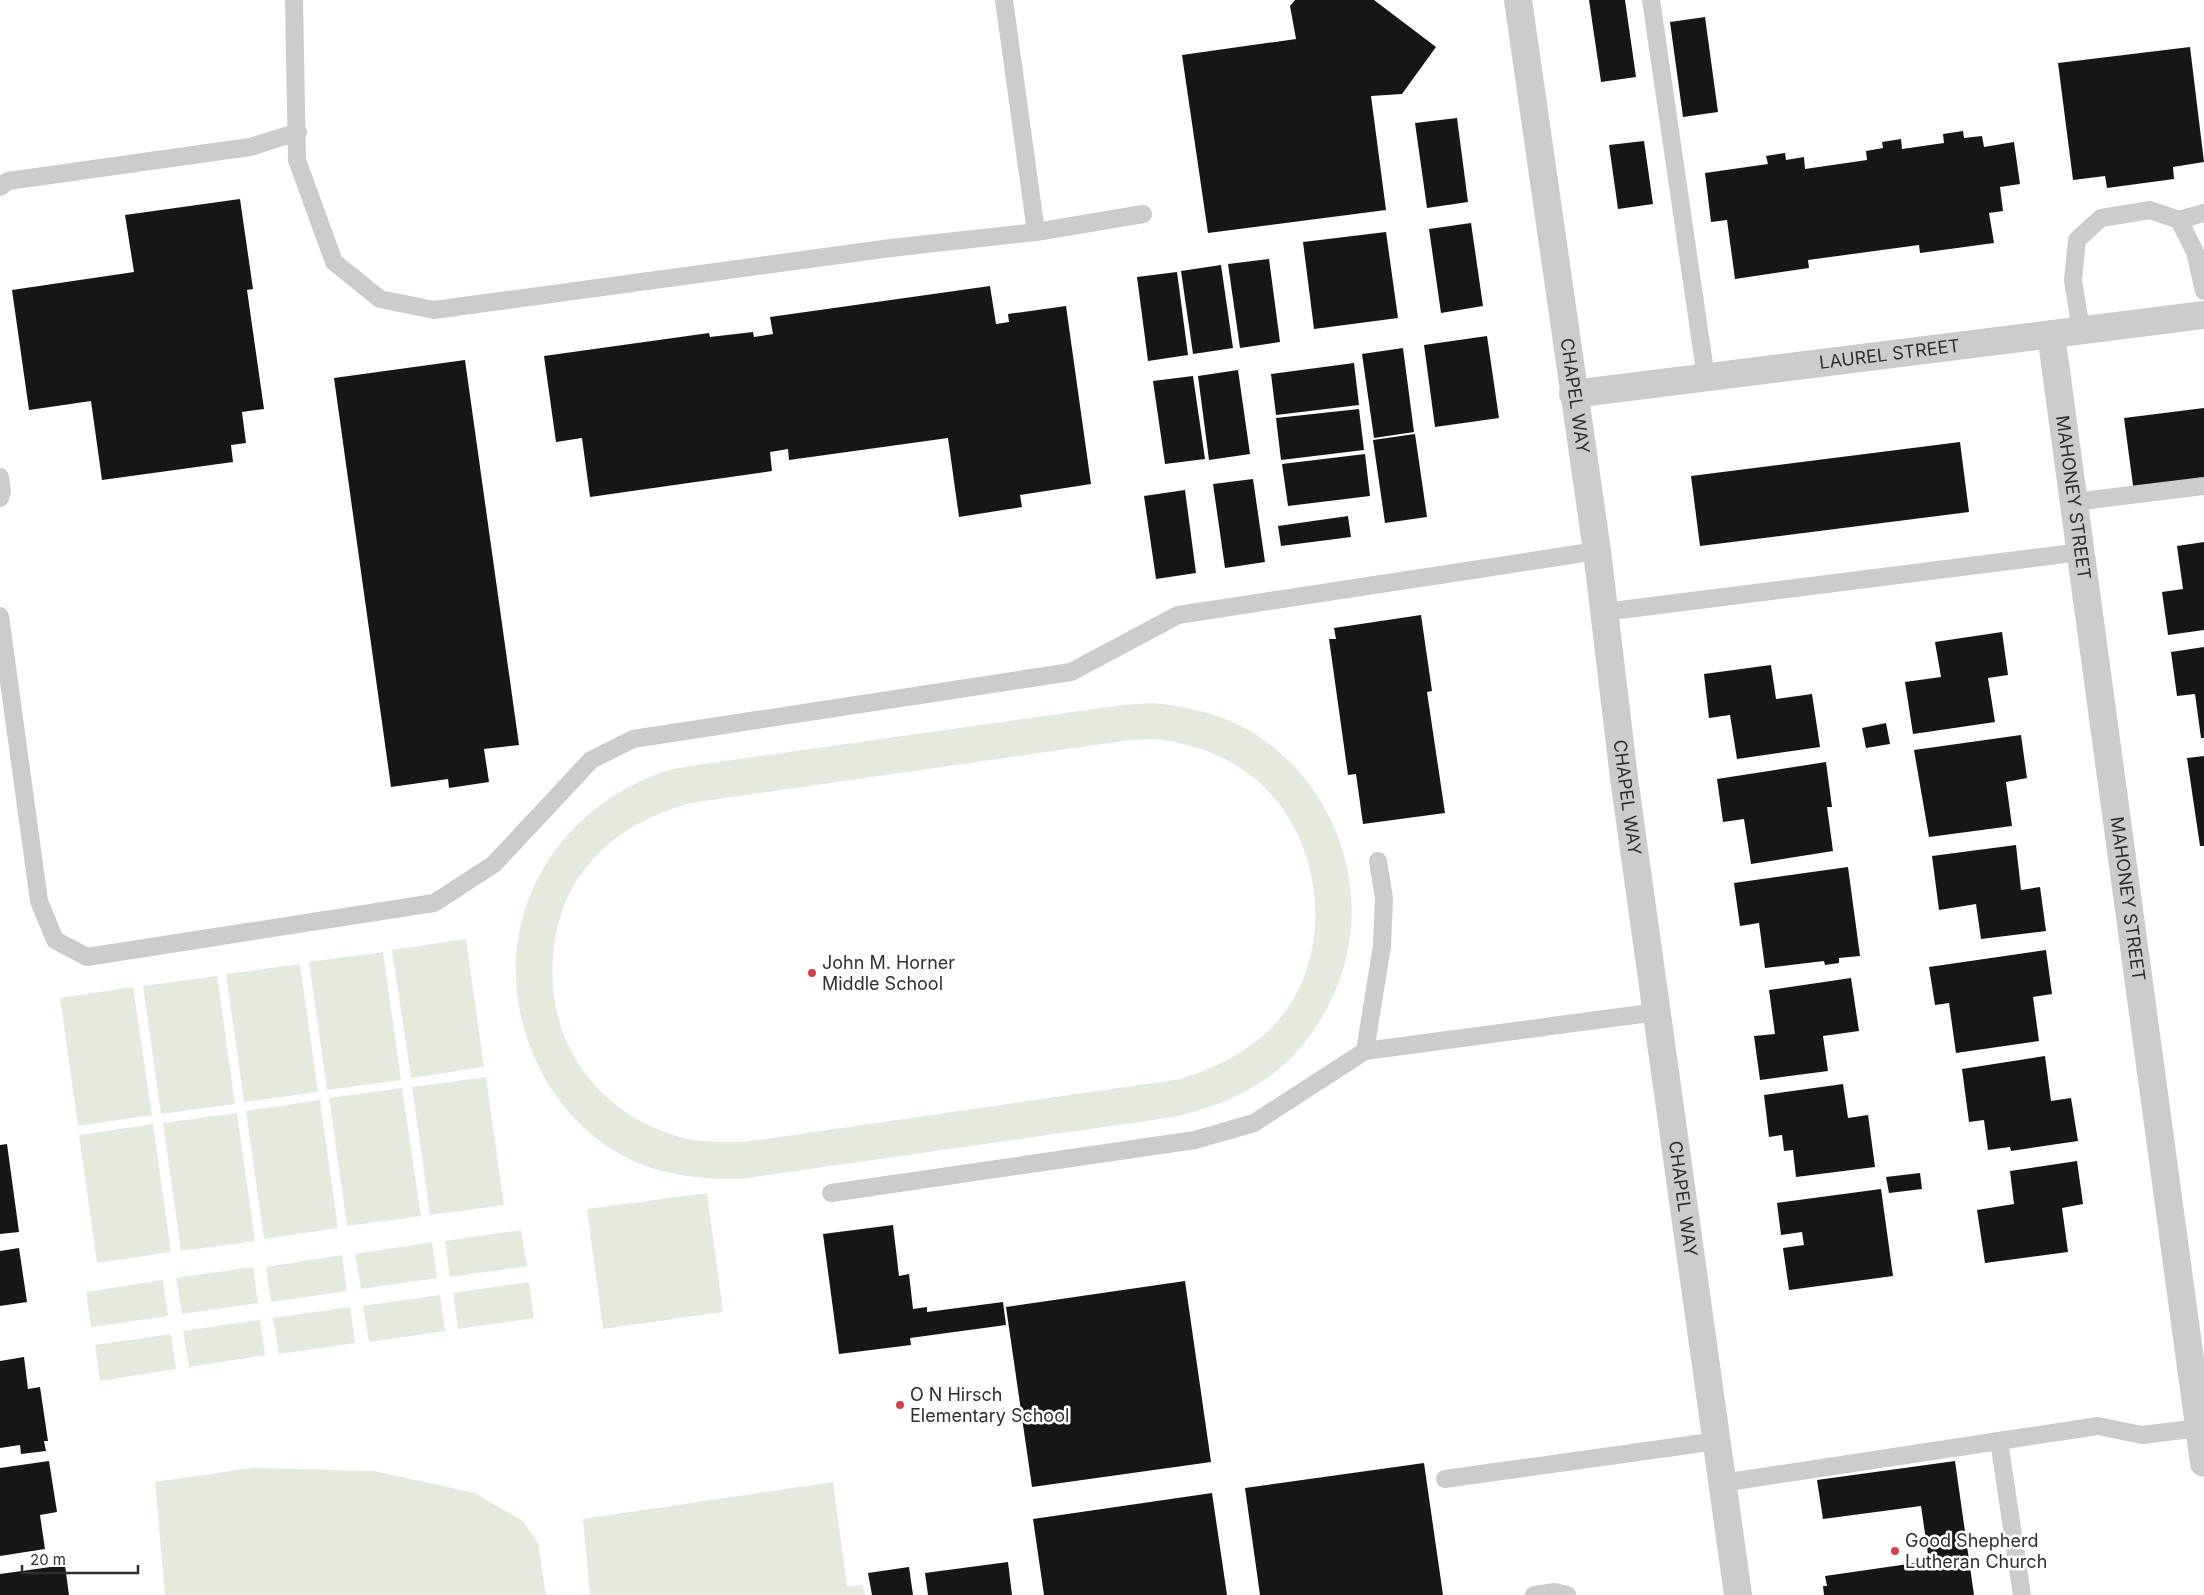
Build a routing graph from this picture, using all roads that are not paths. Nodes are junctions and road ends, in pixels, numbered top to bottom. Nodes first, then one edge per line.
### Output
1 (294, 0) edge
2 (1518, 0) edge
3 (1651, 0) edge
4 (1005, 4) edge
5 (298, 132) junction
6 (0, 187) edge
7 (2204, 213) edge
8 (1144, 214) dead end
9 (2179, 220) junction
10 (1036, 232) junction
11 (2204, 290) edge
12 (2204, 315) edge
13 (2081, 330) junction
14 (2051, 334) junction
15 (1706, 378) junction
16 (1573, 394) junction
17 (0, 477) edge
18 (2204, 486) edge
19 (0, 498) edge
20 (2074, 502) junction
21 (1596, 552) junction
22 (2081, 552) junction
23 (1604, 612) junction
24 (0, 616) edge
25 (1378, 860) dead end
26 (1657, 1012) junction
27 (1365, 1051) junction
28 (831, 1193) dead end
29 (1716, 1441) junction
30 (1999, 1441) junction
31 (2202, 1448) edge
32 (1445, 1479) dead end
33 (1722, 1483) junction
34 (1534, 1595) edge
35 (1567, 1595) edge
36 (1738, 1595) edge
37 (2022, 1595) edge

1 - 5 lane
2 - 16 street, CHAPEL WAY
3 - 15 lane
4 - 10 lane
5 - 6 lane
5 - 10 lane
7 - 9 lane
8 - 10 lane
9 - 11 lane
9 - 13 lane
12 - 13 street, LAUREL STREET
13 - 14 street, LAUREL STREET
14 - 15 street, LAUREL STREET
14 - 20 street, MAHONEY STREET
15 - 16 street, LAUREL STREET
16 - 21 street, CHAPEL WAY
17 - 19 lane
18 - 20 lane
20 - 22 street, MAHONEY STREET
21 - 23 street, CHAPEL WAY
21 - 24 lane
22 - 23 lane
22 - 31 street, MAHONEY STREET
23 - 26 street, CHAPEL WAY
25 - 27 lane
26 - 27 lane
26 - 29 street, CHAPEL WAY
27 - 28 lane
29 - 32 lane
29 - 33 street, CHAPEL WAY
30 - 31 lane
30 - 33 lane
30 - 37 lane
33 - 36 street, CHAPEL WAY
34 - 35 lane

